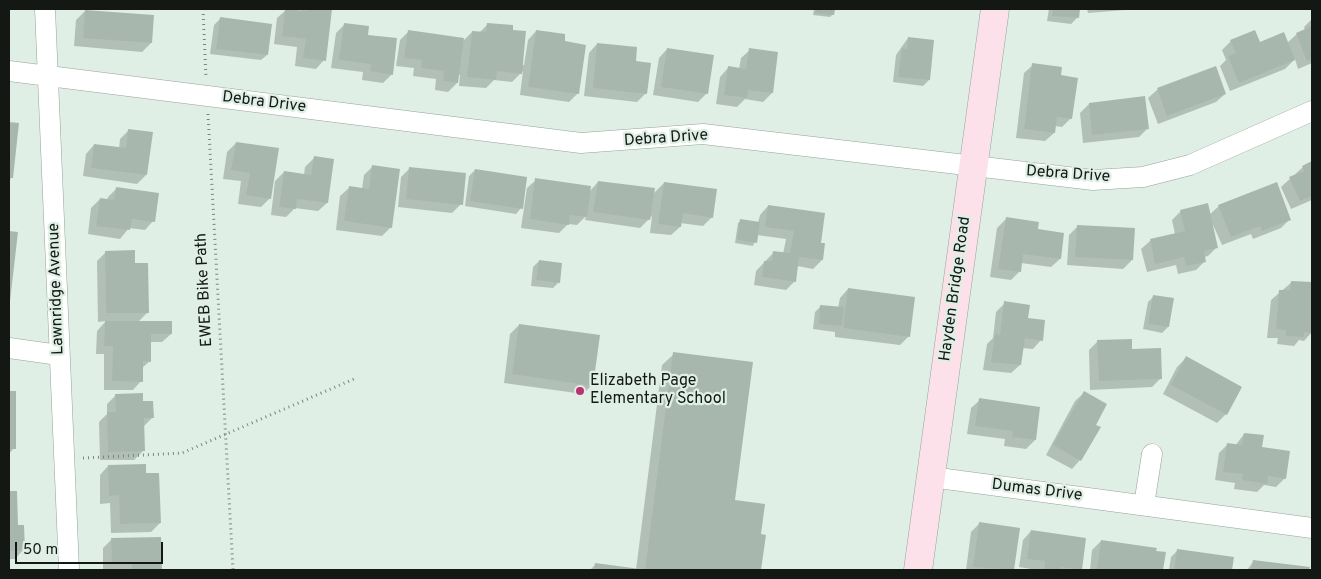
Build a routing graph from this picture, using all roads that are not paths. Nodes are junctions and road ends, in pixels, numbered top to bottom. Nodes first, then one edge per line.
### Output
1 (45, 9) edge
2 (995, 9) edge
3 (9, 71) edge
4 (49, 76) junction
5 (1312, 111) edge
6 (973, 166) junction
7 (9, 348) edge
8 (59, 354) junction
9 (1152, 454) dead end
10 (931, 478) junction
11 (1144, 505) junction
12 (1312, 528) edge
13 (69, 570) edge
14 (918, 570) edge

1 - 4 street, Lawnridge Avenue
2 - 6 street, Hayden Bridge Road
3 - 4 street, Debra Drive
4 - 6 street, Debra Drive
4 - 8 street, Lawnridge Avenue
5 - 6 street, Debra Drive
6 - 10 street, Hayden Bridge Road
7 - 8 street
8 - 13 street, Lawnridge Avenue
9 - 11 street
10 - 11 street, Dumas Drive
10 - 14 street, Hayden Bridge Road
11 - 12 street, Dumas Drive

